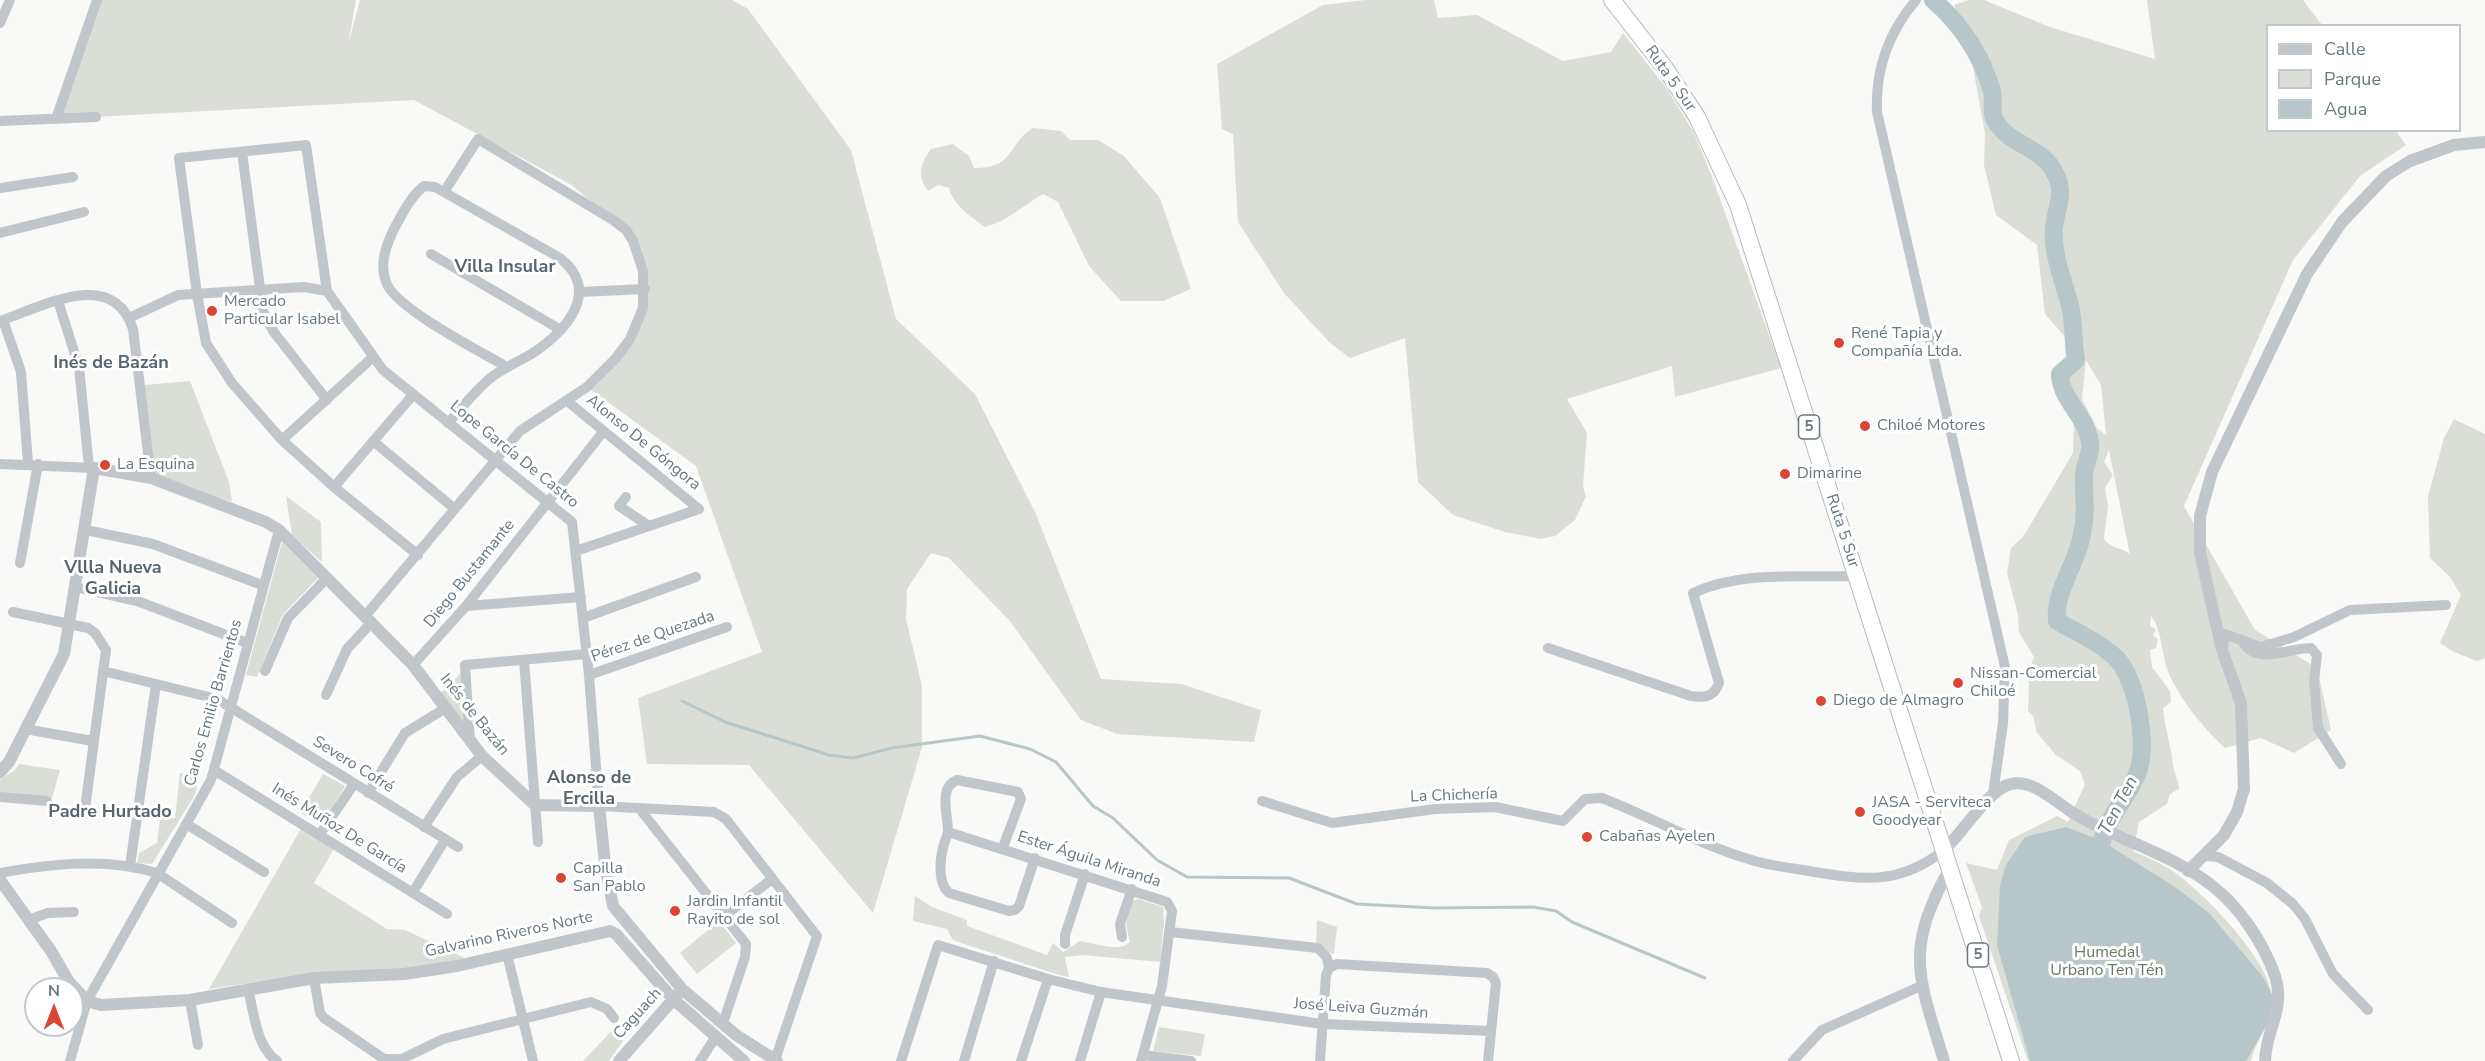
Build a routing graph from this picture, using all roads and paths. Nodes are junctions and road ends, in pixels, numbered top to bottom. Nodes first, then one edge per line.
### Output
1 (10, 0) edge
2 (97, 0) edge
3 (1604, 0) edge
4 (1612, 0) edge
5 (1917, 0) edge
6 (0, 22) edge
7 (1629, 22) junction
8 (96, 117) dead end
9 (56, 119) junction
10 (0, 122) edge
11 (2485, 142) edge
12 (242, 152) junction
13 (73, 177) dead end
14 (0, 188) edge
15 (444, 192) junction
16 (84, 212) dead end
17 (0, 233) edge
18 (431, 254) dead end
19 (645, 289) junction
20 (258, 290) junction
21 (327, 291) junction
22 (580, 292) junction
23 (197, 294) junction
24 (58, 301) junction
25 (129, 318) junction
26 (1, 320) edge
27 (561, 330) junction
28 (372, 358) junction
29 (507, 367) junction
30 (412, 396) junction
31 (327, 400) junction
32 (567, 401) junction
33 (448, 423) junction
34 (603, 432) junction
35 (282, 440) junction
36 (373, 441) junction
37 (495, 461) junction
38 (5, 463) edge
39 (33, 463) junction
40 (91, 467) junction
41 (151, 478) junction
42 (334, 487) junction
43 (626, 497) dead end
44 (548, 502) junction
45 (455, 509) junction
46 (649, 526) junction
47 (86, 530) junction
48 (282, 534) junction
49 (576, 551) junction
50 (418, 555) junction
51 (20, 563) dead end
52 (1857, 576) junction
53 (696, 577) dead end
54 (327, 578) junction
55 (262, 585) junction
56 (75, 587) junction
57 (581, 597) junction
58 (2446, 605) dead end
59 (466, 606) junction
60 (13, 612) dead end
61 (369, 618) junction
62 (583, 618) junction
63 (69, 622) junction
64 (727, 627) dead end
65 (247, 643) junction
66 (2244, 644) junction
67 (1548, 648) dead end
68 (2222, 650) junction
69 (587, 654) junction
70 (524, 660) junction
71 (413, 665) junction
72 (103, 670) junction
73 (265, 671) dead end
74 (589, 675) junction
75 (156, 684) junction
76 (326, 695) dead end
77 (232, 707) junction
78 (444, 709) junction
79 (25, 729) junction
80 (93, 741) junction
81 (470, 742) junction
82 (482, 756) junction
83 (2341, 764) dead end
84 (214, 770) junction
85 (0, 772) edge
86 (354, 784) junction
87 (368, 793) junction
88 (1993, 794) junction
89 (0, 797) edge
90 (48, 801) dead end
91 (1262, 801) dead end
92 (535, 805) junction
93 (599, 806) junction
94 (639, 808) junction
95 (85, 809) dead end
96 (188, 825) junction
97 (424, 827) junction
98 (948, 832) junction
99 (320, 834) junction
100 (445, 840) junction
101 (538, 842) dead end
102 (1003, 847) junction
103 (459, 848) dead end
104 (1944, 850) junction
105 (2205, 856) junction
106 (1035, 858) junction
107 (130, 866) junction
108 (1950, 868) junction
109 (2188, 870) junction
110 (264, 872) dead end
111 (0, 873) edge
112 (157, 873) junction
113 (1085, 874) junction
114 (772, 879) junction
115 (0, 880) edge
116 (1132, 889) junction
117 (412, 892) junction
118 (74, 912) dead end
119 (447, 914) dead end
120 (723, 917) junction
121 (27, 920) junction
122 (232, 922) dead end
123 (1170, 932) junction
124 (1122, 937) dead end
125 (1065, 944) dead end
126 (507, 954) junction
127 (994, 961) junction
128 (1329, 969) junction
129 (314, 978) junction
130 (1048, 979) junction
131 (1921, 986) junction
132 (248, 989) junction
133 (682, 989) junction
134 (1101, 992) junction
135 (673, 999) junction
136 (1159, 999) junction
137 (190, 1000) junction
138 (87, 1001) junction
139 (2368, 1010) dead end
140 (614, 1018) dead end
141 (523, 1019) junction
142 (723, 1023) junction
143 (1322, 1024) junction
144 (1491, 1031) junction
145 (715, 1038) junction
146 (198, 1045) dead end
147 (1142, 1058) edge
148 (776, 1060) edge
149 (70, 1061) edge
150 (277, 1061) edge
151 (532, 1061) edge
152 (619, 1061) edge
153 (700, 1061) edge
154 (744, 1061) edge
155 (901, 1061) edge
156 (964, 1061) edge
157 (1021, 1061) edge
158 (1080, 1061) edge
159 (1191, 1061) edge
160 (1320, 1061) edge
161 (1488, 1061) edge
162 (1793, 1061) edge
163 (1944, 1061) edge
164 (2012, 1061) edge
165 (2265, 1061) edge

1 - 6 street
2 - 9 street
3 - 7 highway, Ruta 5 Sur / 5
4 - 7 highway, Ruta 5 Sur / 5
5 - 88 street
7 - 52 highway, Ruta 5 Sur / 5
8 - 9 street
9 - 10 street
11 - 68 street
12 - 20 street
12 - 21 street
12 - 23 street
13 - 14 street
15 - 19 street
15 - 22 street
15 - 29 street
16 - 17 street
18 - 27 street
19 - 22 street
19 - 32 street
20 - 21 street
20 - 23 street
20 - 31 street
21 - 28 street, Lope García De Castro
22 - 27 street
23 - 25 street
23 - 35 street
24 - 25 street
24 - 26 street
24 - 40 street
25 - 41 street
26 - 39 street
27 - 29 street
28 - 30 street, Lope García De Castro
28 - 31 street
29 - 33 street
30 - 33 street, Lope García De Castro
30 - 36 street
31 - 35 street
32 - 34 street, Alonso De Góngora
32 - 37 street
33 - 37 street, Lope García De Castro
34 - 44 street, Diego Bustamante
34 - 46 street, Alonso De Góngora
35 - 42 street
36 - 42 street
36 - 45 street
37 - 44 street, Lope García De Castro
37 - 45 street
38 - 39 street
39 - 40 street
39 - 51 street
40 - 41 street, Inés de Bazán
40 - 47 street
41 - 48 street, Inés de Bazán
42 - 50 street
43 - 46 street
44 - 49 street, Lope García De Castro
44 - 59 street, Diego Bustamante
45 - 50 street
46 - 49 street
47 - 55 street
47 - 56 street
48 - 54 street, Inés de Bazán
48 - 55 street, Carlos Emilio Barrientos
49 - 57 street, Lope García De Castro
50 - 61 street
52 - 67 street
52 - 104 highway, Ruta 5 Sur / 5
53 - 62 street
54 - 61 street, Inés de Bazán
54 - 73 street
55 - 65 street, Carlos Emilio Barrientos
56 - 63 street
56 - 65 street
57 - 59 street
57 - 62 street, Lope García De Castro
58 - 66 street
59 - 71 street, Diego Bustamante
60 - 63 street
61 - 71 street, Inés de Bazán
61 - 76 street
62 - 69 street, Lope García De Castro
63 - 72 street
63 - 79 street
64 - 74 street, Pérez de Quezada
65 - 77 street, Carlos Emilio Barrientos
66 - 68 street
66 - 83 street
68 - 105 street
69 - 70 street
69 - 74 street, Lope García De Castro
70 - 81 street
70 - 92 street
71 - 78 street, Inés de Bazán
72 - 75 street, Severo Cofré
72 - 80 street
74 - 93 street, Lope García De Castro
75 - 77 street, Severo Cofré
75 - 107 street
77 - 84 street, Carlos Emilio Barrientos
77 - 86 street, Severo Cofré
78 - 81 street, Inés de Bazán
78 - 87 street
79 - 80 street
79 - 85 street
80 - 95 street
81 - 82 street, Inés de Bazán
82 - 92 street, Inés de Bazán
82 - 97 street
84 - 96 street, Carlos Emilio Barrientos
84 - 99 street, Inés Muñoz De García
86 - 87 street, Severo Cofré
86 - 99 street
87 - 97 street, Severo Cofré
88 - 104 street
88 - 109 street
89 - 90 street
91 - 104 street, La Chichería
92 - 93 street
92 - 101 street
93 - 94 street
93 - 133 street, Lope García De Castro
94 - 114 street
94 - 120 street
96 - 110 street
96 - 112 street, Carlos Emilio Barrientos
97 - 100 street, Severo Cofré
98 - 102 street, Ester Águila Miranda
98 - 102 street
98 - 106 street
99 - 117 street, Inés Muñoz De García
100 - 103 street, Severo Cofré
100 - 117 street
102 - 106 street, Ester Águila Miranda
104 - 108 highway, Ruta 5 Sur / 5
105 - 109 street
105 - 139 street
106 - 113 street, Ester Águila Miranda
107 - 111 street
107 - 112 street
108 - 131 street
108 - 164 highway, Ruta 5 Sur / 5
109 - 165 street
112 - 122 street
112 - 138 street, Carlos Emilio Barrientos
113 - 116 street, Ester Águila Miranda
113 - 125 street
114 - 120 street
114 - 148 street
115 - 121 street
116 - 123 street, Ester Águila Miranda
116 - 124 street
117 - 119 street, Inés Muñoz De García
118 - 121 street
120 - 142 street
121 - 138 street
123 - 128 street
123 - 136 street, Ester Águila Miranda
126 - 129 street, Galvarino Riveros Norte
126 - 135 street, Galvarino Riveros Norte
126 - 141 street
127 - 130 street, José Leiva Guzmán
127 - 155 street, José Leiva Guzmán
127 - 156 street
128 - 143 street
128 - 144 street
129 - 132 street, Galvarino Riveros Norte
129 - 141 street
130 - 134 street, José Leiva Guzmán
130 - 157 street
131 - 162 street
131 - 163 street
132 - 137 street, Galvarino Riveros Norte
132 - 150 street
133 - 135 street, Caguach
133 - 142 street, Lope García De Castro
134 - 136 street, José Leiva Guzmán
134 - 158 street
135 - 145 street, Galvarino Riveros Norte
135 - 152 street, Caguach
136 - 143 street, José Leiva Guzmán
136 - 147 street, Ester Águila Miranda
137 - 138 street, Galvarino Riveros Norte
137 - 146 street
138 - 149 street, Carlos Emilio Barrientos
140 - 141 street
141 - 151 street
142 - 148 street, Lope García De Castro
143 - 144 street, José Leiva Guzmán
143 - 160 street
144 - 161 street
145 - 153 street
145 - 154 street, Galvarino Riveros Norte
147 - 159 street

